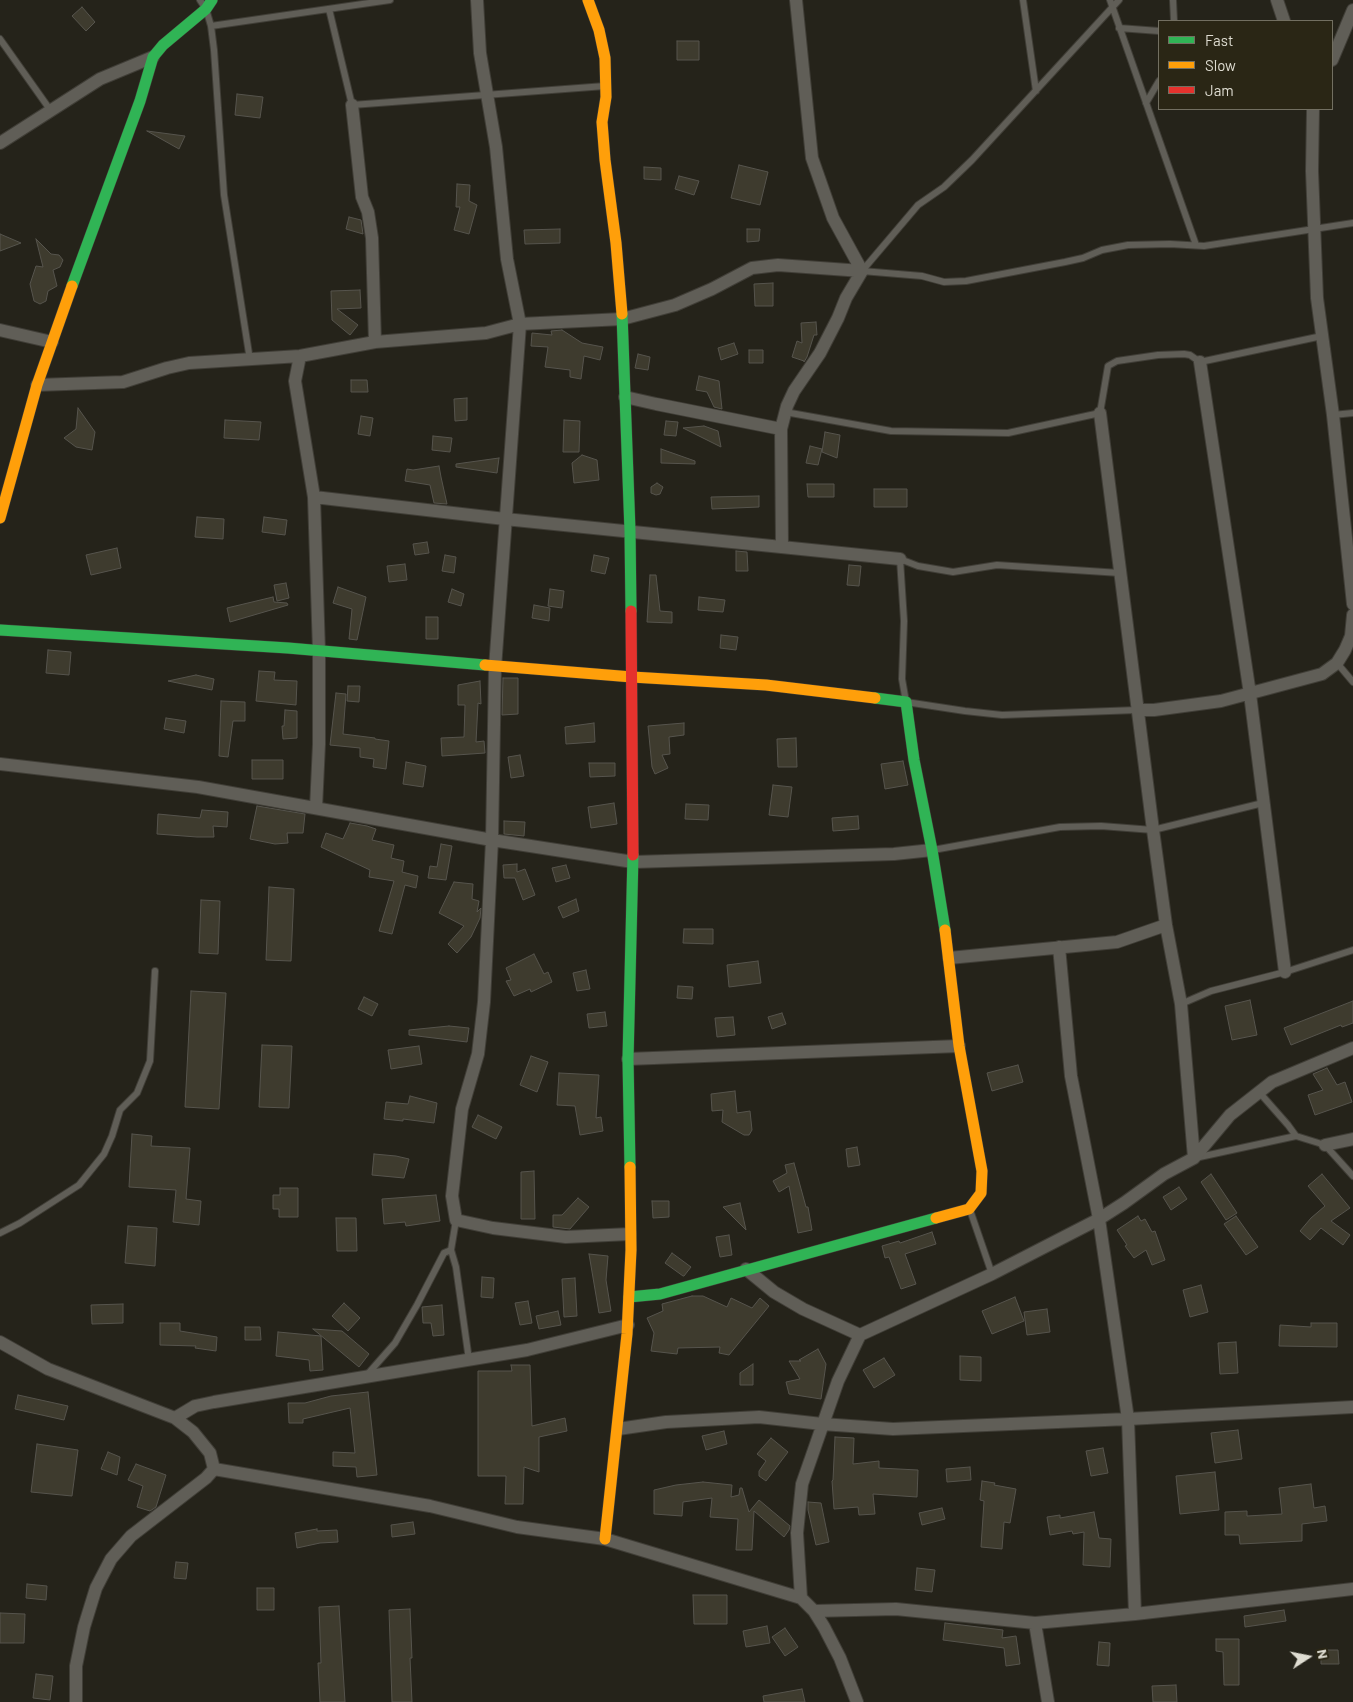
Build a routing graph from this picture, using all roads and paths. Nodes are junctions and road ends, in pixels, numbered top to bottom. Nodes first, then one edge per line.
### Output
1 (390, 0) edge
2 (478, 0) edge
3 (588, 0) edge
4 (796, 0) edge
5 (1023, 0) edge
6 (1110, 0) edge
7 (1119, 0) edge
8 (1173, 0) edge
9 (1277, 0) edge
10 (206, 3) edge
11 (1113, 7) junction
12 (329, 9) junction
13 (1353, 10) edge
14 (1174, 20) edge
15 (1284, 20) edge
16 (211, 26) junction
17 (1119, 28) junction
18 (1158, 31) edge
19 (0, 39) edge
20 (153, 57) junction
21 (1333, 58) edge
22 (1158, 83) edge
23 (606, 86) junction
24 (1036, 91) junction
25 (488, 95) junction
26 (1146, 103) junction
27 (352, 105) junction
28 (1313, 110) edge
29 (51, 111) junction
30 (0, 143) edge
31 (1353, 223) edge
32 (1314, 229) junction
33 (1196, 245) junction
34 (862, 271) junction
35 (622, 319) junction
36 (520, 324) junction
37 (0, 330) edge
38 (1322, 336) junction
39 (52, 342) junction
40 (375, 342) junction
41 (300, 356) junction
42 (250, 360) junction
43 (1200, 362) junction
44 (37, 385) junction
45 (626, 396) junction
46 (785, 412) junction
47 (1100, 413) junction
48 (1353, 413) edge
49 (1334, 415) junction
50 (781, 429) junction
51 (314, 497) junction
52 (0, 518) edge
53 (506, 519) junction
54 (630, 531) junction
55 (782, 547) junction
56 (900, 559) junction
57 (1120, 573) junction
58 (1353, 604) edge
59 (1353, 615) edge
60 (0, 630) edge
61 (319, 651) junction
62 (1337, 664) junction
63 (495, 666) junction
64 (632, 678) junction
65 (1353, 682) edge
66 (1250, 694) junction
67 (906, 702) junction
68 (1137, 710) junction
69 (0, 764) edge
70 (1263, 803) junction
71 (316, 808) junction
72 (1153, 830) junction
73 (492, 840) junction
74 (932, 850) junction
75 (633, 862) junction
76 (1166, 925) junction
77 (1059, 947) junction
78 (1353, 950) edge
79 (949, 958) junction
80 (155, 971) dead end
81 (1285, 972) junction
82 (1181, 1004) junction
83 (959, 1046) junction
84 (1353, 1048) edge
85 (628, 1059) junction
86 (1259, 1092) junction
87 (1296, 1136) junction
88 (1353, 1139) edge
89 (1325, 1145) junction
90 (1194, 1158) junction
91 (1353, 1176) edge
92 (969, 1209) junction
93 (1099, 1219) junction
94 (456, 1220) junction
95 (0, 1233) edge
96 (630, 1234) junction
97 (451, 1250) junction
98 (746, 1270) junction
99 (992, 1274) junction
100 (629, 1297) junction
101 (628, 1325) junction
102 (860, 1335) junction
103 (0, 1342) edge
104 (470, 1360) junction
105 (365, 1377) junction
106 (1353, 1407) edge
107 (175, 1418) junction
108 (1128, 1419) junction
109 (822, 1424) junction
110 (618, 1429) junction
111 (214, 1469) junction
112 (605, 1539) junction
113 (1353, 1590) edge
114 (801, 1598) junction
115 (814, 1612) junction
116 (1135, 1614) junction
117 (1035, 1623) junction
118 (76, 1702) edge
119 (857, 1702) edge
120 (1048, 1702) edge

1 - 12 lane
2 - 25 street
3 - 23 street
4 - 34 street
5 - 24 lane
6 - 11 lane
7 - 11 lane
8 - 14 lane
9 - 15 street
10 - 16 lane
10 - 20 street
11 - 17 lane
11 - 24 lane
12 - 16 lane
12 - 27 lane
13 - 21 street
16 - 42 lane
17 - 18 lane
17 - 26 lane
19 - 29 lane
20 - 29 street
20 - 39 street
22 - 26 lane
23 - 25 lane
23 - 35 street
24 - 34 lane
25 - 27 lane
25 - 36 street
26 - 33 lane
27 - 40 street
28 - 32 street
29 - 30 street
31 - 32 lane
32 - 33 lane
32 - 38 street
33 - 34 lane
34 - 35 street
34 - 46 street
35 - 36 street
35 - 45 street
36 - 40 street
36 - 53 street
37 - 39 street
38 - 43 lane
38 - 49 street
39 - 44 street
40 - 41 street
41 - 42 street
41 - 51 street
42 - 44 street
43 - 47 lane
43 - 66 street
44 - 52 street
45 - 50 street
45 - 54 street
46 - 47 lane
46 - 50 street
47 - 57 street
48 - 49 lane
49 - 58 street
50 - 55 street
51 - 53 street
51 - 61 street
53 - 54 street
53 - 63 street
54 - 55 street
54 - 64 street
55 - 56 street
56 - 57 lane
56 - 67 lane
57 - 68 street
59 - 62 street
60 - 61 street
61 - 63 street
61 - 71 street
62 - 65 lane
62 - 66 street
63 - 64 street
63 - 73 street
64 - 67 street
64 - 75 street
66 - 68 street
66 - 70 street
67 - 68 lane
67 - 74 street
68 - 72 street
69 - 71 street
70 - 72 lane
70 - 81 street
71 - 73 street
72 - 74 lane
72 - 76 street
73 - 75 street
73 - 94 street
74 - 75 street
74 - 79 street
75 - 85 street
76 - 77 street
76 - 82 street
77 - 79 street
77 - 93 street
78 - 81 lane
79 - 83 street
80 - 95 lane
81 - 82 lane
82 - 90 street
83 - 85 street
83 - 92 street
84 - 86 street
85 - 96 street
86 - 87 lane
86 - 90 street
87 - 89 lane
87 - 90 lane
88 - 89 street
89 - 91 lane
90 - 93 street
92 - 98 street
92 - 99 lane
93 - 99 street
93 - 108 street
94 - 96 street
94 - 97 lane
96 - 100 street
97 - 104 lane
97 - 105 lane
98 - 100 street
98 - 102 street
99 - 102 street
100 - 101 street
101 - 104 street
101 - 110 street
102 - 109 street
103 - 107 street
104 - 105 street
105 - 107 street
106 - 108 street
107 - 111 street
108 - 109 street
108 - 116 street
109 - 110 street
109 - 114 street
110 - 112 street
111 - 112 street
111 - 118 street
112 - 114 street
113 - 116 street
114 - 115 street
115 - 117 street
115 - 119 street
116 - 117 street
117 - 120 street

